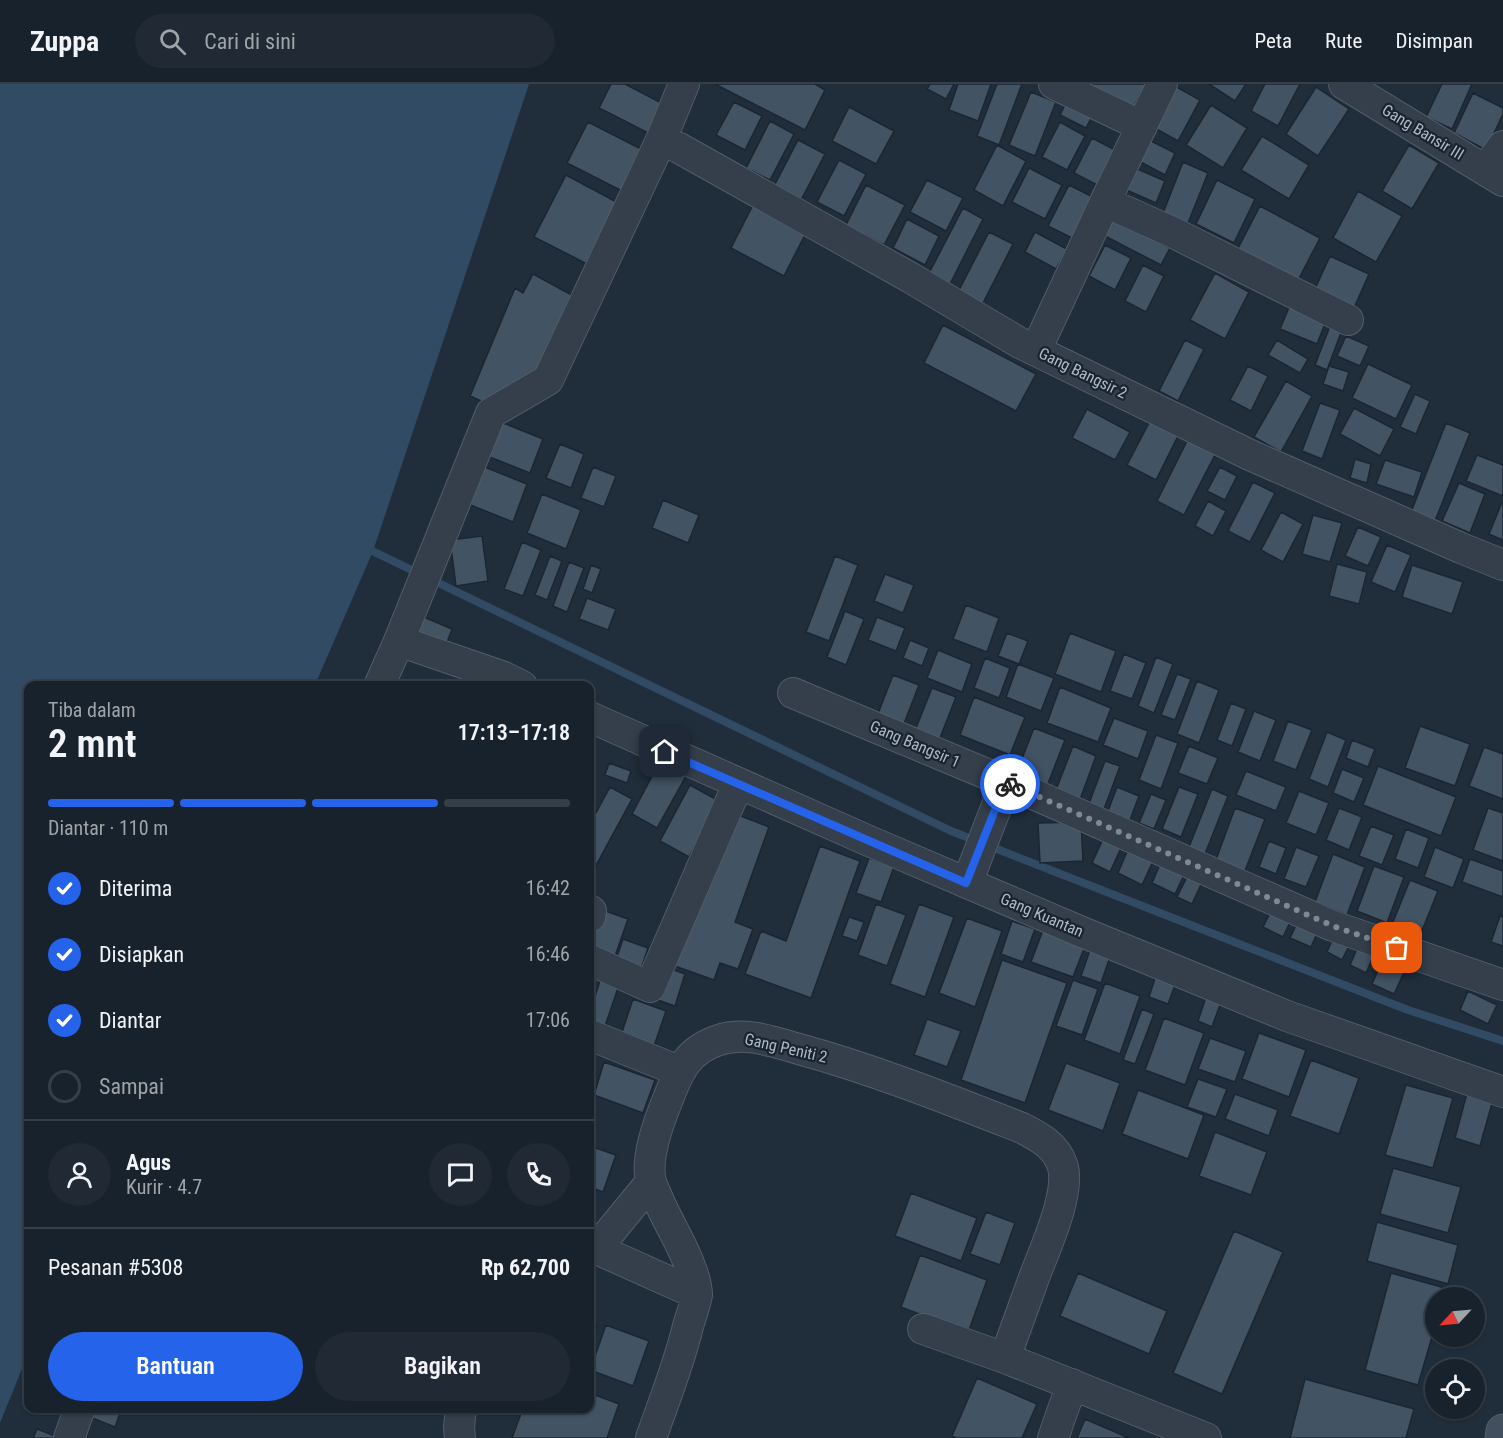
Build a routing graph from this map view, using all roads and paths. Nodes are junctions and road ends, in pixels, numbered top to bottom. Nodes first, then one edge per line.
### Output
1 (684, 84) edge
2 (1054, 84) edge
3 (1162, 84) edge
4 (1353, 86) edge
5 (1142, 126) junction
6 (670, 144) junction
7 (1503, 146) edge
8 (1494, 176) edge
9 (1105, 202) junction
10 (1348, 320) dead end
11 (1036, 350) junction
12 (1503, 565) edge
13 (399, 641) junction
14 (381, 681) edge
15 (512, 681) edge
16 (793, 693) dead end
17 (594, 719) edge
18 (738, 784) junction
19 (1003, 790) junction
20 (971, 871) junction
21 (594, 962) edge
22 (1503, 985) edge
23 (594, 1037) edge
24 (679, 1071) junction
25 (1503, 1092) edge
26 (651, 1182) junction
27 (594, 1246) edge
28 (594, 1247) edge
29 (697, 1294) junction
30 (923, 1329) dead end
31 (1005, 1358) junction
32 (1072, 1384) junction
33 (78, 1413) edge
34 (460, 1413) edge
35 (1503, 1431) edge
36 (69, 1438) edge
37 (460, 1438) edge
38 (651, 1438) edge
39 (1053, 1438) edge
40 (1206, 1438) edge
41 (1502, 1438) edge

1 - 6 street
2 - 5 street
3 - 5 street
4 - 8 street, Gang Bansir III
5 - 9 street
6 - 11 street, Gang Bangsir 2
6 - 13 street
7 - 8 street
9 - 10 street
9 - 11 street
11 - 12 street, Gang Bangsir 2
13 - 14 street
13 - 15 street
16 - 19 street, Gang Bangsir 1
17 - 18 street, Gang Kuantan
18 - 20 street, Gang Kuantan
18 - 21 street
19 - 20 street
19 - 22 street, Gang Bangsir 1
20 - 25 street, Gang Kuantan
23 - 24 street
24 - 26 street, Gang Peniti 2
24 - 31 street, Gang Peniti 2
26 - 27 street
26 - 29 street, Gang Peniti 2
28 - 29 street
29 - 38 street
30 - 31 street
31 - 32 street
32 - 39 street
32 - 40 street
33 - 36 street
34 - 37 street
35 - 41 main road

